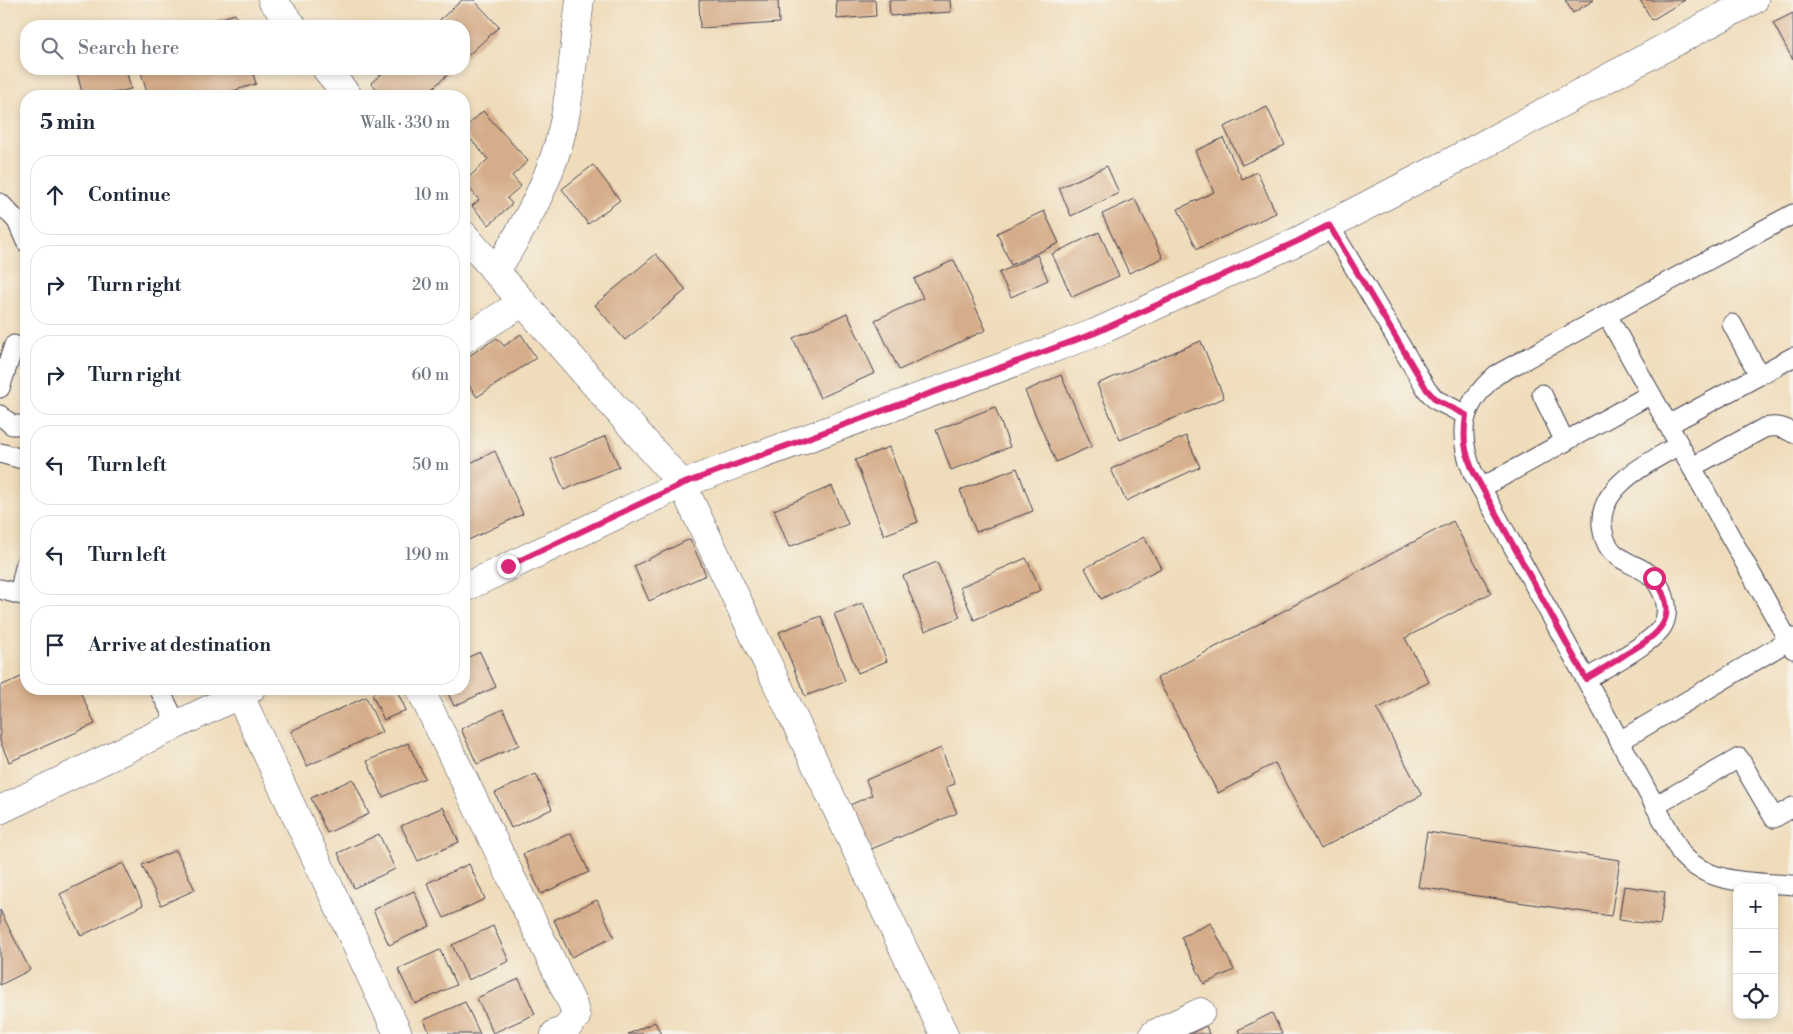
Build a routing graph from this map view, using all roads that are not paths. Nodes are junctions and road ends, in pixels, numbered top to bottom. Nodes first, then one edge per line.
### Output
1 (272, 0) edge
2 (580, 0) edge
3 (1754, 0) edge
4 (288, 20) edge
5 (331, 75) edge
6 (343, 90) edge
7 (0, 203) edge
8 (1791, 219) edge
9 (1329, 225) junction
10 (20, 228) edge
11 (470, 242) edge
12 (495, 272) junction
13 (522, 303) junction
14 (1607, 316) junction
15 (1732, 324) dead end
16 (470, 335) edge
17 (13, 344) edge
18 (1793, 357) edge
19 (1759, 375) junction
20 (0, 388) edge
21 (1542, 394) dead end
22 (1651, 394) junction
23 (0, 414) edge
24 (1466, 415) junction
25 (20, 425) edge
26 (1668, 425) junction
27 (1793, 433) edge
28 (1565, 442) junction
29 (1679, 445) junction
30 (0, 453) edge
31 (20, 458) edge
32 (1692, 467) junction
33 (682, 484) junction
34 (1482, 488) junction
35 (470, 585) edge
36 (0, 589) edge
37 (20, 594) edge
38 (1791, 642) edge
39 (1586, 679) junction
40 (162, 695) edge
41 (239, 695) edge
42 (246, 695) edge
43 (423, 695) edge
44 (176, 724) junction
45 (1620, 741) junction
46 (1656, 806) junction
47 (1793, 807) edge
48 (0, 810) edge
49 (1793, 885) edge
50 (1201, 1012) dead end
51 (398, 1034) edge
52 (555, 1034) edge
53 (944, 1034) edge
54 (1154, 1034) edge

1 - 4 street
2 - 12 street
3 - 9 street
5 - 6 street
7 - 10 lane
8 - 14 lane
9 - 24 lane
9 - 33 street
11 - 12 street
12 - 13 street
13 - 16 street
13 - 33 street
14 - 22 lane
14 - 24 lane
15 - 19 lane
17 - 20 lane
18 - 19 lane
19 - 26 lane
21 - 28 lane
22 - 26 lane
22 - 28 lane
23 - 25 lane
24 - 34 lane
26 - 29 lane
27 - 32 lane
28 - 34 lane
29 - 32 lane
29 - 39 lane
30 - 31 lane
32 - 38 lane
33 - 35 street
33 - 53 street
34 - 39 lane
36 - 37 lane
38 - 45 lane
39 - 45 lane
40 - 44 lane
41 - 44 street
42 - 51 street
43 - 52 street
44 - 48 street
45 - 46 lane
46 - 47 lane
46 - 49 lane
50 - 54 street

